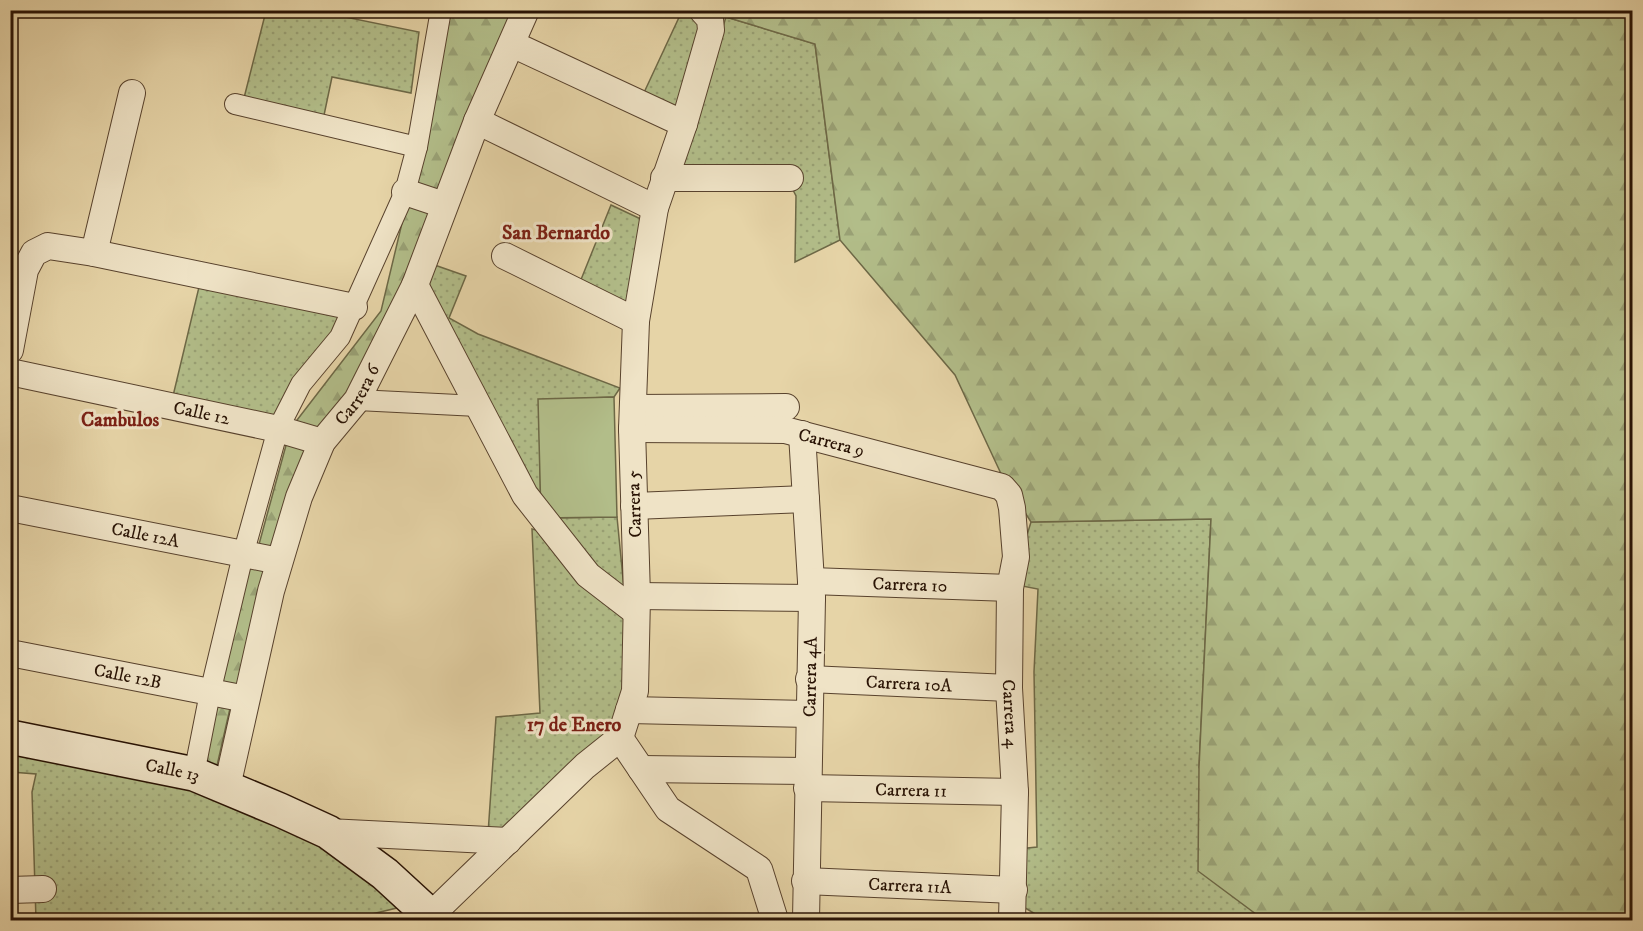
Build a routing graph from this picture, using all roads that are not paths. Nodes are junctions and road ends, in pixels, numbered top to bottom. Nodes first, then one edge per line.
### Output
1 (441, 10) edge
2 (526, 10) edge
3 (706, 15) edge
4 (512, 44) junction
5 (132, 93) dead end
6 (236, 104) dead end
7 (477, 121) junction
8 (684, 124) junction
9 (417, 147) junction
10 (664, 178) junction
11 (790, 178) dead end
12 (405, 192) junction
13 (444, 205) junction
14 (655, 208) junction
15 (94, 253) junction
16 (505, 256) dead end
17 (415, 285) junction
18 (354, 307) junction
19 (636, 321) junction
20 (10, 350) edge
21 (10, 372) edge
22 (357, 400) junction
23 (478, 406) junction
24 (786, 407) dead end
25 (633, 418) junction
26 (278, 429) junction
27 (802, 434) junction
28 (322, 442) junction
29 (806, 499) junction
30 (634, 506) junction
31 (10, 508) edge
32 (1012, 508) joint
33 (243, 555) junction
34 (279, 561) junction
35 (1011, 588) junction
36 (811, 589) junction
37 (637, 604) junction
38 (10, 653) edge
39 (809, 679) junction
40 (1009, 688) junction
41 (210, 693) junction
42 (246, 699) junction
43 (629, 710) junction
44 (809, 714) junction
45 (10, 737) edge
46 (620, 738) junction
47 (641, 769) junction
48 (194, 774) junction
49 (807, 779) junction
50 (227, 787) junction
51 (1014, 792) junction
52 (328, 832) junction
53 (508, 841) junction
54 (805, 881) junction
55 (42, 889) dead end
56 (10, 890) edge
57 (1014, 890) junction
58 (426, 919) edge
59 (775, 921) edge
60 (806, 921) edge
61 (1012, 921) edge

1 - 9 street
2 - 4 street, Carrera 6
3 - 8 street, Carrera 5
4 - 7 street, Carrera 6
4 - 8 street
5 - 15 street
6 - 9 street
7 - 13 street, Carrera 6
7 - 14 street
8 - 10 street, Carrera 5
9 - 12 street
10 - 11 street
10 - 14 street, Carrera 5
12 - 13 street
12 - 18 street
13 - 17 street, Carrera 6
14 - 19 street, Carrera 5
15 - 18 street
15 - 20 street
16 - 19 street
17 - 22 street, Carrera 6
17 - 23 street
18 - 26 street
19 - 25 street, Carrera 5
21 - 26 street, Calle 12
22 - 23 street
22 - 28 street, Carrera 6
23 - 37 street
24 - 25 street
25 - 27 street, Carrera 9
25 - 30 street, Carrera 5
26 - 28 street, Calle 12
26 - 33 street
27 - 29 street, Carrera 4A
27 - 32 street, Carrera 9
28 - 34 street, Carrera 6
29 - 30 street
29 - 36 street, Carrera 4A
30 - 37 street, Carrera 5
31 - 33 street, Calle 12A
32 - 35 street, Carrera 4
33 - 34 street, Calle 12A
33 - 41 street
34 - 42 street, Carrera 6
35 - 36 street, Carrera 10
35 - 40 street, Carrera 4
36 - 37 street, Carrera 10
36 - 39 street, Carrera 4A
37 - 43 street, Carrera 5
38 - 41 street, Calle 12B
39 - 40 street, Carrera 10A
39 - 44 street, Carrera 4A
40 - 51 street, Carrera 4
41 - 42 street, Calle 12B
41 - 48 street
42 - 50 street, Carrera 6
43 - 44 street
43 - 46 street, Carrera 5
44 - 49 street, Carrera 4A
45 - 48 main road, Calle 13
46 - 47 street
46 - 53 street
47 - 49 street, Carrera 11
47 - 59 street
48 - 50 main road, Calle 13
49 - 51 street, Carrera 11
49 - 54 street, Carrera 4A
50 - 52 main road, Calle 13
51 - 57 street, Carrera 4
52 - 53 street, Calle 13
52 - 58 main road, Calle 13
53 - 58 street
54 - 57 street, Carrera 11A
54 - 60 street, Carrera 4A
55 - 56 street
57 - 61 street, Carrera 4

